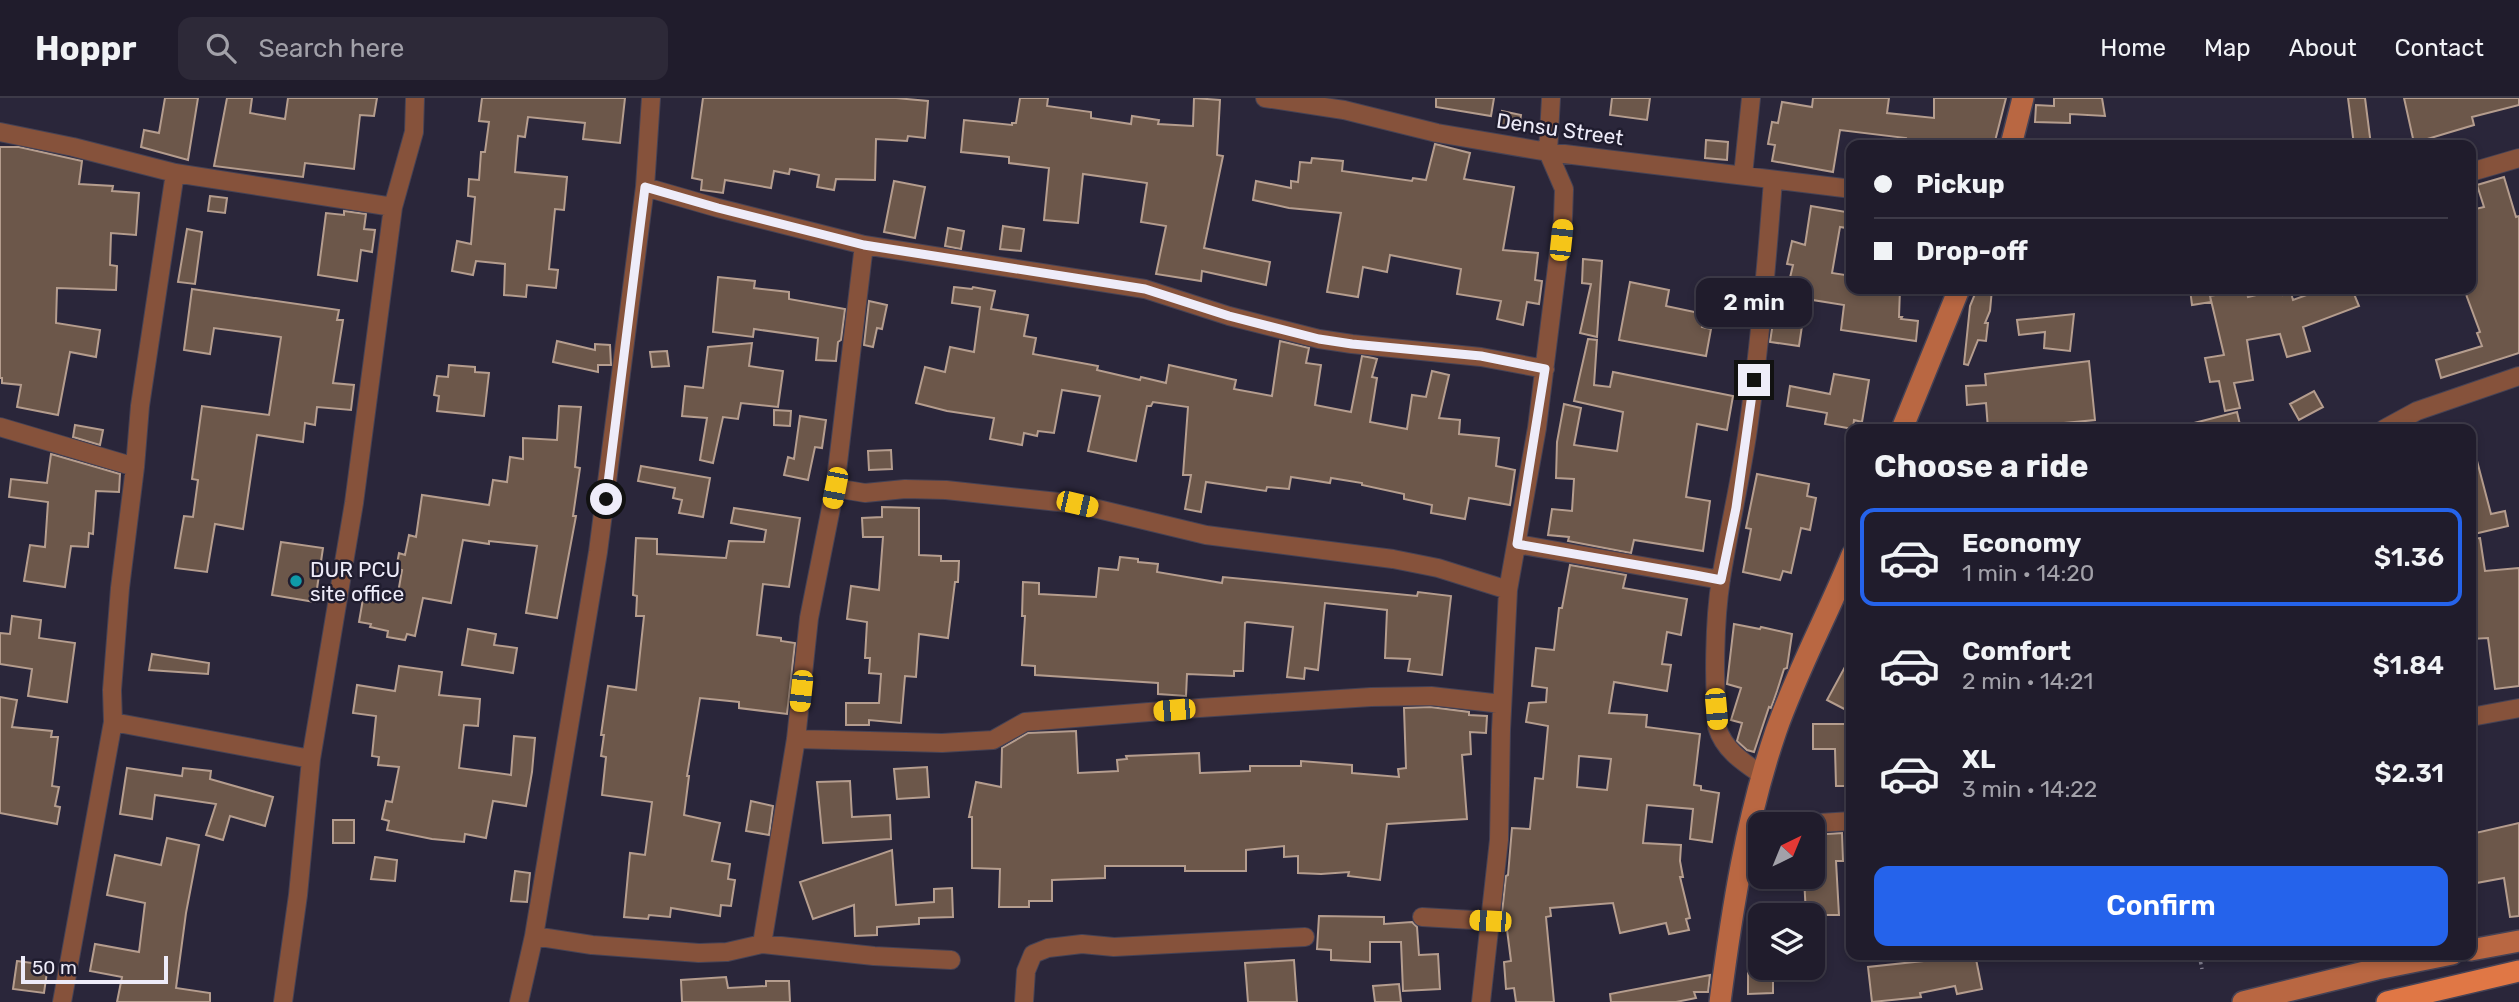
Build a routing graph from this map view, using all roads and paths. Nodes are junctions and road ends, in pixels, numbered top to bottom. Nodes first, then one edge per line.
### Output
1 (415, 98) edge
2 (651, 98) edge
3 (1265, 98) edge
4 (1551, 98) edge
5 (1751, 98) edge
6 (2023, 98) edge
7 (0, 132) edge
8 (2012, 140) edge
9 (1548, 152) junction
10 (2519, 159) edge
11 (2476, 171) edge
12 (175, 173) junction
13 (1743, 175) junction
14 (1773, 180) junction
15 (645, 187) junction
16 (1846, 188) edge
17 (393, 207) junction
18 (864, 245) junction
19 (1957, 294) edge
20 (1545, 369) junction
21 (2519, 376) edge
22 (1904, 424) edge
23 (2393, 424) edge
24 (0, 426) edge
25 (135, 467) junction
26 (835, 488) junction
27 (1517, 544) junction
28 (1846, 571) edge
29 (1721, 580) junction
30 (1508, 590) junction
31 (1502, 704) junction
32 (2519, 708) edge
33 (2476, 716) edge
34 (113, 722) junction
35 (796, 739) junction
36 (311, 759) junction
37 (1762, 775) junction
38 (1756, 812) edge
39 (1846, 821) edge
40 (1825, 823) edge
41 (1748, 858) edge
42 (1422, 917) dead end
43 (1490, 921) junction
44 (534, 936) junction
45 (1305, 937) dead end
46 (2519, 941) edge
47 (762, 944) junction
48 (2476, 949) edge
49 (951, 960) dead end
50 (2200, 960) edge
51 (2422, 960) edge
52 (2202, 969) dead end
53 (2519, 971) edge
54 (62, 1002) edge
55 (283, 1002) edge
56 (519, 1002) edge
57 (1024, 1002) edge
58 (1481, 1002) edge
59 (1720, 1002) edge
60 (2243, 1002) edge
61 (2387, 1002) edge

1 - 17 street
2 - 15 street
3 - 9 street, Densu Street
4 - 9 street
5 - 13 street
6 - 8 street
7 - 12 street
9 - 13 street, Densu Street
9 - 20 street
10 - 11 street
12 - 17 street
12 - 25 street
13 - 14 street, Densu Street
14 - 16 street, Densu Street
14 - 29 street
15 - 18 street
15 - 44 street
17 - 36 street
18 - 20 street
18 - 26 street
19 - 22 street
20 - 27 street
21 - 23 street
24 - 25 street
25 - 34 street
26 - 30 street
26 - 35 street
27 - 29 street
27 - 30 street
28 - 37 street
29 - 37 street
30 - 31 street
31 - 35 street
31 - 43 street
32 - 33 street
34 - 36 street
34 - 54 street
35 - 47 street
36 - 55 street
37 - 38 street
39 - 40 street
41 - 59 street
42 - 43 street
43 - 58 street
44 - 47 street
44 - 56 street
45 - 57 street
46 - 48 street
47 - 49 street
50 - 52 path
51 - 60 street
53 - 61 main road

